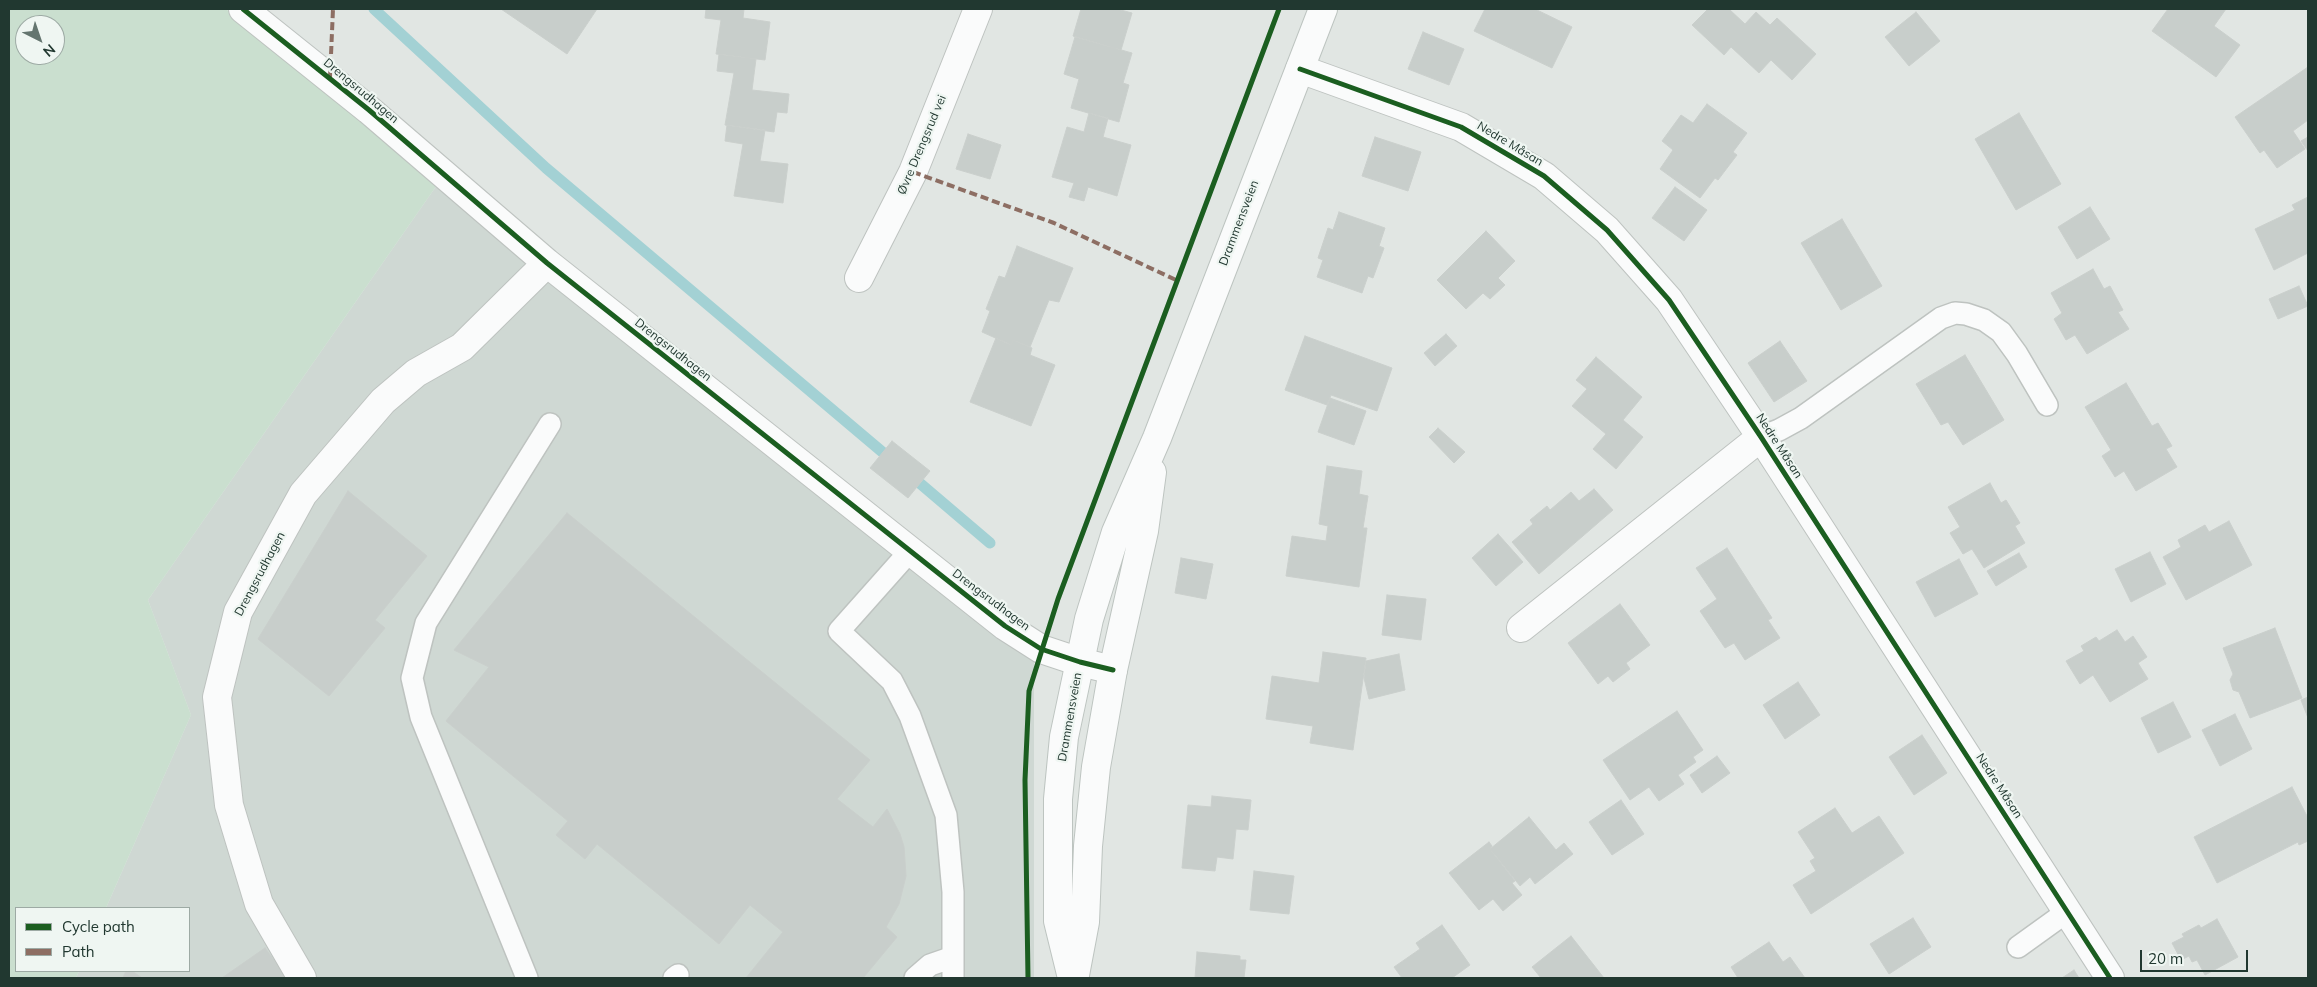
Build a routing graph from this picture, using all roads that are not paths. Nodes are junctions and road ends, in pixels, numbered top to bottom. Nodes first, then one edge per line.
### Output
1 (242, 9) edge
2 (978, 9) edge
3 (1323, 9) edge
4 (1300, 69) junction
5 (547, 263) junction
6 (859, 278) dead end
7 (2047, 404) dead end
8 (550, 424) dead end
9 (1761, 437) junction
10 (1157, 438) junction
11 (911, 550) junction
12 (1521, 628) dead end
13 (1080, 662) junction
14 (1112, 670) junction
15 (2068, 911) junction
16 (2018, 947) dead end
17 (953, 957) junction
18 (302, 978) edge
19 (526, 978) edge
20 (915, 978) edge
21 (953, 978) edge
22 (1073, 978) edge
23 (2110, 978) edge

1 - 5 street, Drengsrudhagen
2 - 6 street, Øvre Drengsrud vei
3 - 4 street, Drammensveien
4 - 9 street, Nedre Måsan
4 - 10 street, Drammensveien
5 - 11 street, Drengsrudhagen
5 - 18 street, Drengsrudhagen
7 - 9 lane
8 - 19 lane
9 - 12 street, Nedre Måsan
9 - 15 street, Nedre Måsan
10 - 13 street, Drammensveien
10 - 14 street, Drammensveien
11 - 13 street, Drengsrudhagen
11 - 17 lane
13 - 14 street, Drengsrudhagen
13 - 22 street, Drammensveien
14 - 22 street, Drammensveien
15 - 16 lane
15 - 23 street, Nedre Måsan
17 - 20 lane
17 - 21 lane

